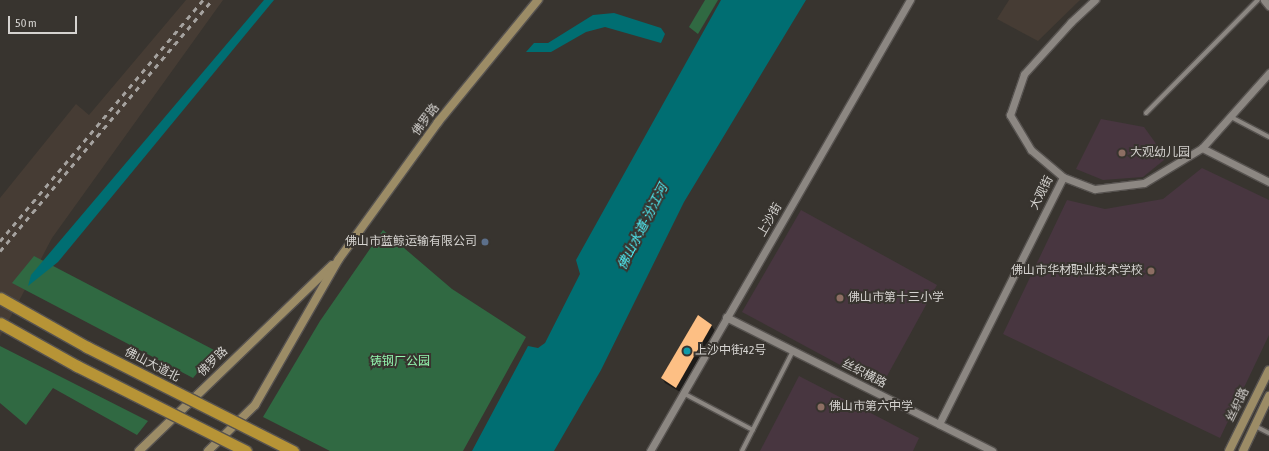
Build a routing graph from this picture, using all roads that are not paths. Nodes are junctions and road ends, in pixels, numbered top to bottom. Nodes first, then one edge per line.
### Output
1 (538, 0) edge
2 (910, 0) edge
3 (1095, 0) edge
4 (1258, 0) edge
5 (1264, 0) edge
6 (1269, 6) edge
7 (1269, 73) edge
8 (1146, 113) dead end
9 (1230, 117) junction
10 (1269, 137) edge
11 (1202, 148) junction
12 (1063, 177) junction
13 (1269, 182) edge
14 (339, 259) junction
15 (0, 298) edge
16 (726, 318) junction
17 (0, 323) edge
18 (793, 351) junction
19 (1269, 370) edge
20 (683, 393) junction
21 (1269, 396) edge
22 (939, 424) junction
23 (1255, 426) junction
24 (752, 430) junction
25 (1269, 433) edge
26 (139, 451) edge
27 (208, 451) edge
28 (246, 451) edge
29 (293, 451) edge
30 (650, 451) edge
31 (742, 451) edge
32 (992, 451) edge
33 (1229, 451) edge
34 (1243, 451) edge

1 - 14 main road, 佛罗路
2 - 16 street, 上沙街
3 - 12 street, 大观街
4 - 8 street
5 - 6 street
7 - 9 street
9 - 10 street
9 - 11 street
11 - 12 street
11 - 13 street
12 - 22 street, 大观街
14 - 26 main road, 佛罗路
14 - 27 main road, 佛罗路
15 - 29 highway, 佛山大道北, bridge
16 - 18 street, 丝织横路
16 - 20 street, 上沙街
17 - 28 highway, bridge
18 - 22 street, 丝织横路
18 - 24 street
19 - 33 main road, 丝织路
20 - 24 street
20 - 30 street, 上沙街
21 - 23 main road, 丝织路
22 - 32 street, 丝织横路
23 - 25 street
23 - 34 main road, 丝织路
24 - 31 street

